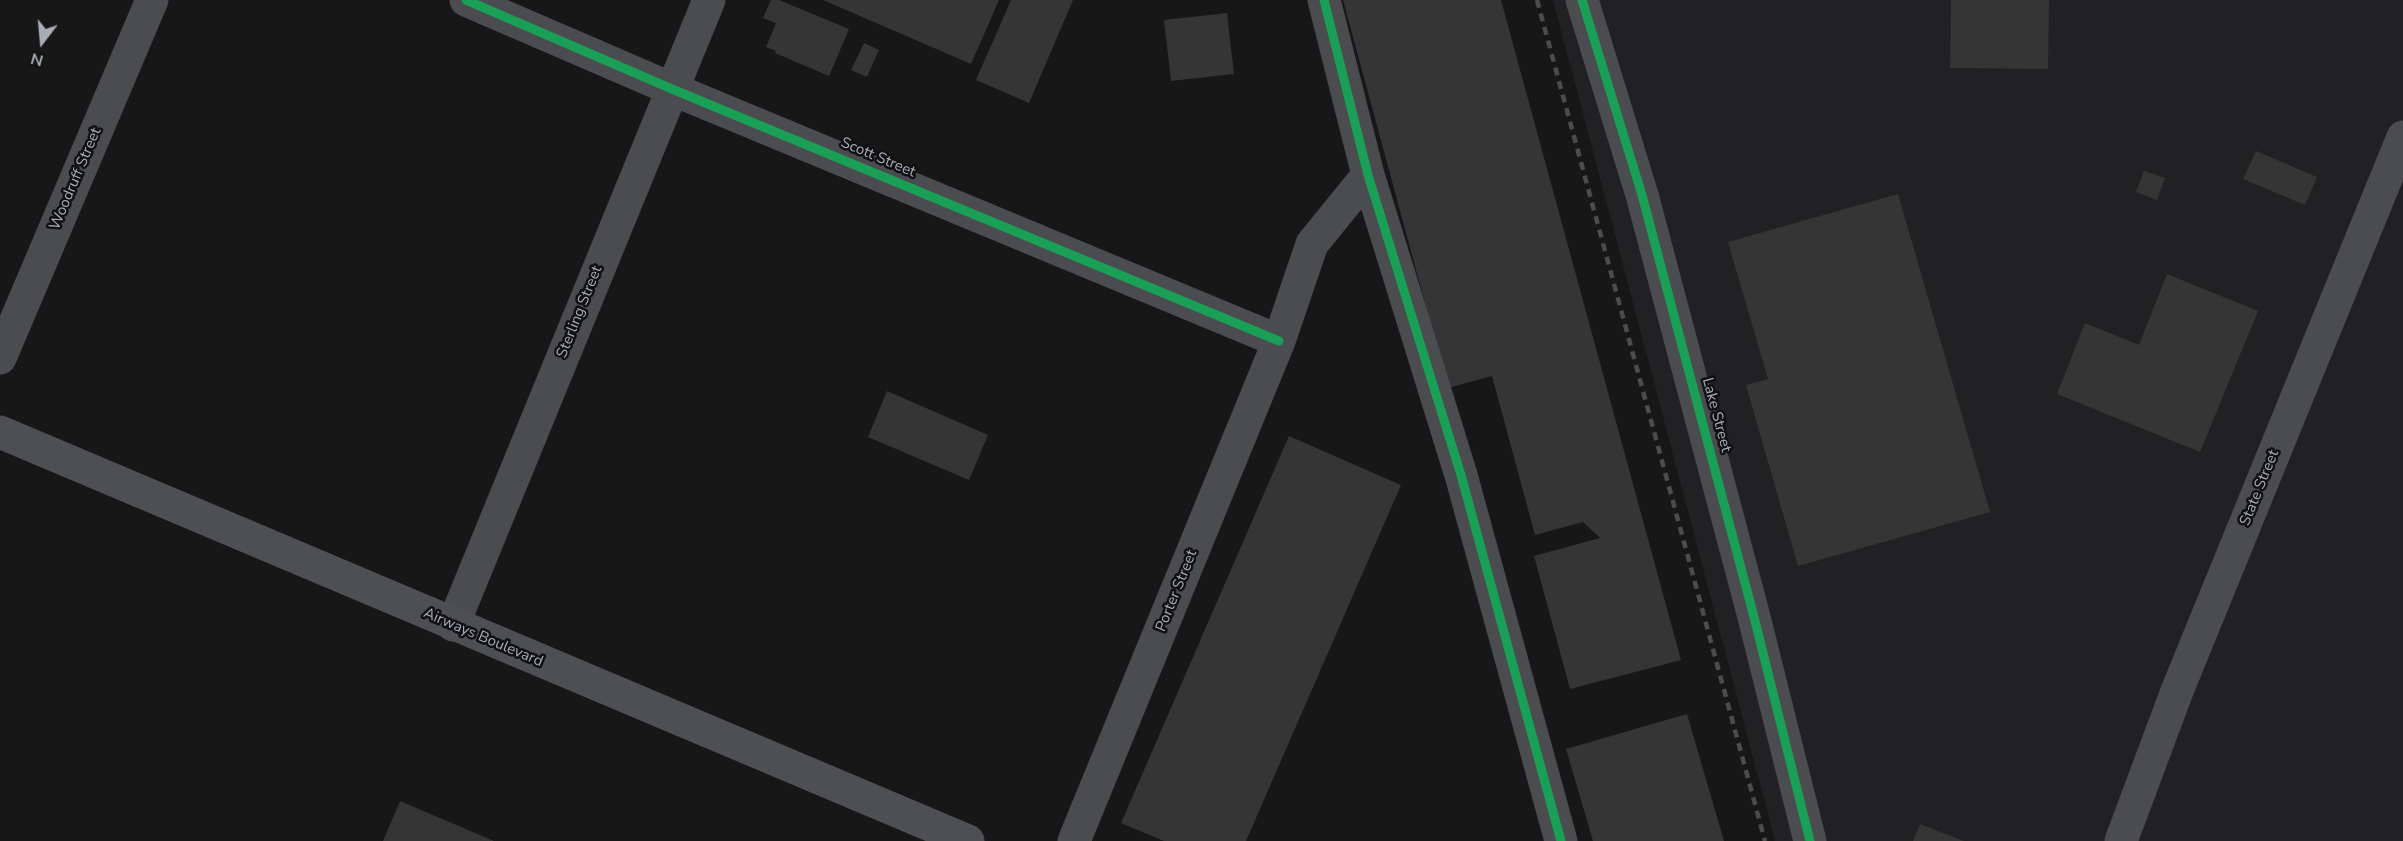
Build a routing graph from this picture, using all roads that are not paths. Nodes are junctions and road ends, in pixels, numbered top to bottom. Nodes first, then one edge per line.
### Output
1 (152, 0) edge
2 (466, 0) edge
3 (709, 0) edge
4 (1324, 0) edge
5 (1582, 0) edge
6 (672, 89) junction
7 (2403, 137) edge
8 (1368, 175) junction
9 (1279, 341) junction
10 (0, 358) edge
11 (0, 432) edge
12 (453, 625) junction
13 (968, 841) edge
14 (1074, 841) edge
15 (1561, 841) edge
16 (1810, 841) edge
17 (2121, 841) edge

1 - 10 street, Woodruff Street
2 - 6 street, Scott Street
3 - 6 street, Sterling Street
4 - 8 street
5 - 16 street, Lake Street
6 - 9 street, Scott Street
6 - 12 street, Sterling Street
7 - 17 street, State Street
8 - 9 street, Porter Street
8 - 15 street
9 - 14 street, Porter Street
11 - 12 main road, Airways Boulevard
12 - 13 main road, Airways Boulevard

